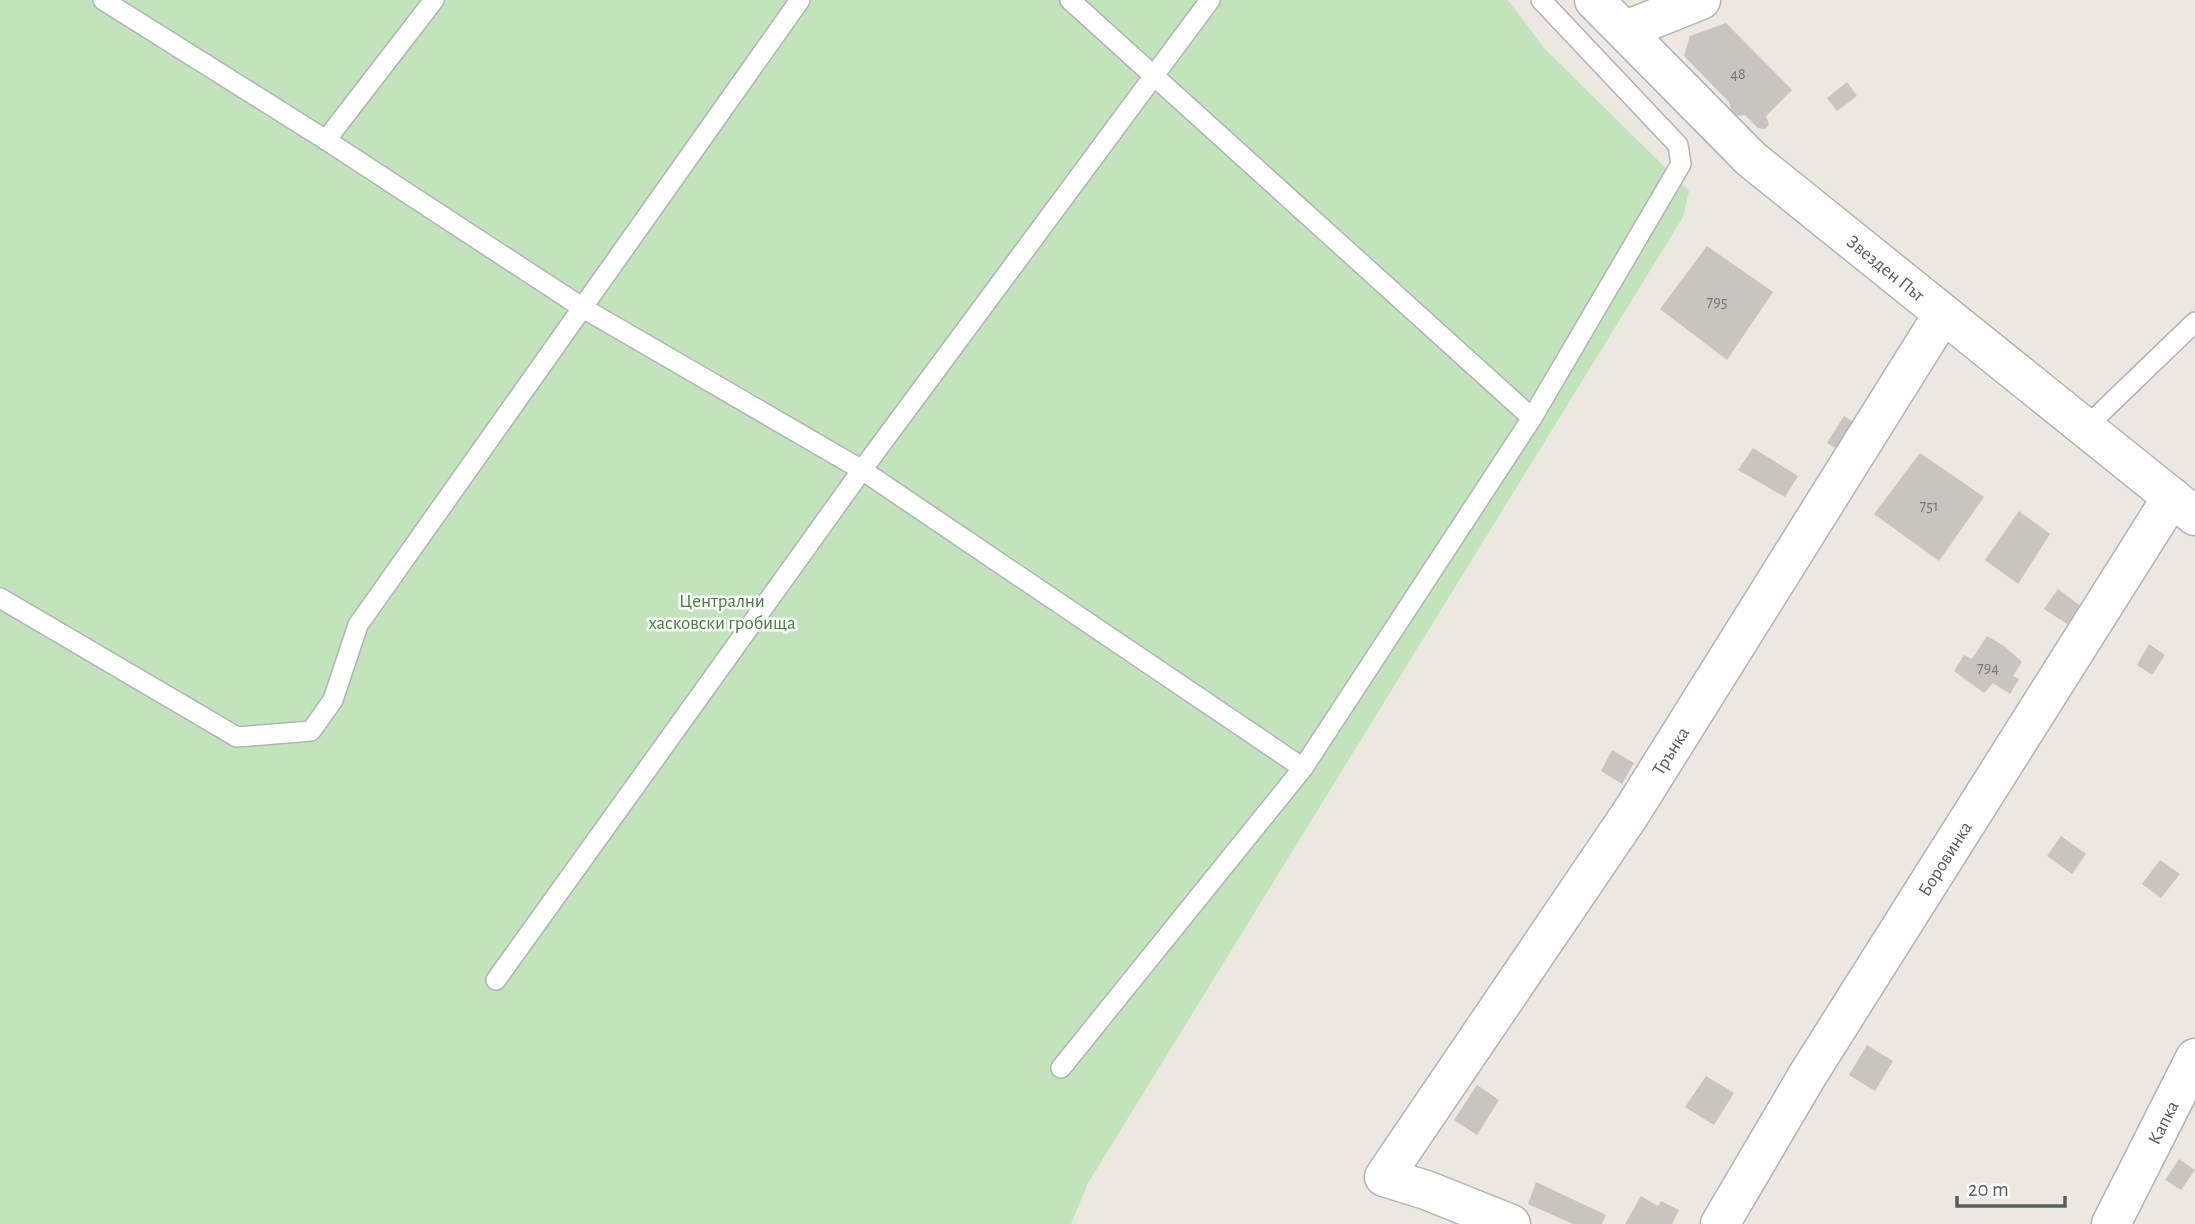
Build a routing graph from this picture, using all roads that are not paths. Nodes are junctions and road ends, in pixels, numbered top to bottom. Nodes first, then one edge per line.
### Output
1 (103, 0) edge
2 (433, 0) edge
3 (800, 0) edge
4 (1070, 0) edge
5 (1210, 0) edge
6 (1541, 0) edge
7 (1594, 0) edge
8 (1701, 0) edge
9 (1626, 30) junction
10 (1156, 75) junction
11 (326, 140) junction
12 (583, 308) junction
13 (1943, 314) junction
14 (2195, 323) edge
15 (1532, 418) junction
16 (2084, 428) junction
17 (862, 470) junction
18 (2184, 506) edge
19 (0, 598) edge
20 (1303, 768) junction
21 (496, 981) dead end
22 (2195, 1058) edge
23 (1061, 1068) dead end
24 (1511, 1224) edge
25 (1720, 1224) edge
26 (2111, 1224) edge

1 - 11 lane
2 - 11 lane
3 - 12 lane
4 - 10 lane
5 - 10 lane
6 - 15 lane
7 - 9 street, Звезден Път
8 - 9 street
9 - 13 street, Звезден Път
10 - 15 lane
10 - 17 lane
11 - 12 lane
12 - 17 lane
12 - 19 lane
13 - 16 street, Звезден Път
13 - 24 street, Трънка
14 - 16 lane
15 - 20 lane
16 - 18 street, Звезден Път
17 - 20 lane
17 - 21 lane
18 - 25 street, Боровинка
20 - 23 lane
22 - 26 street, Капка

